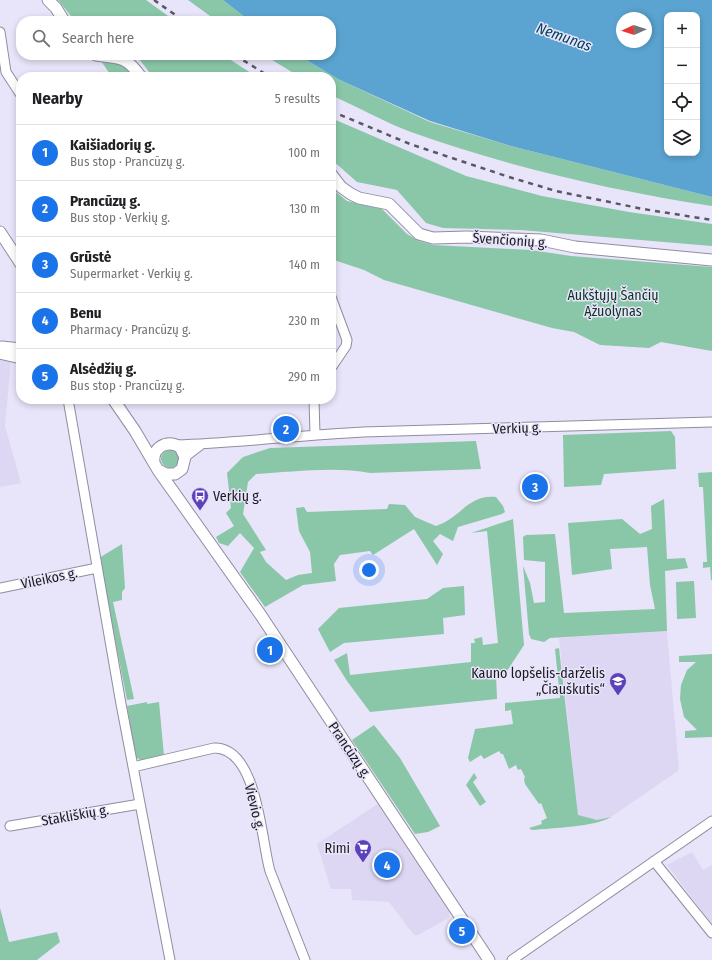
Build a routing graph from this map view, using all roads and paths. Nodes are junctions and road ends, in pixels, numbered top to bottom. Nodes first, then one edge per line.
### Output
1 (48, 0) edge
2 (61, 16) edge
3 (0, 32) edge
4 (126, 60) edge
5 (137, 72) edge
6 (16, 87) edge
7 (336, 181) edge
8 (0, 232) edge
9 (16, 256) edge
10 (712, 260) edge
11 (336, 310) edge
12 (0, 347) edge
13 (16, 349) edge
14 (0, 353) edge
15 (16, 357) edge
16 (336, 361) edge
17 (69, 404) edge
18 (116, 404) edge
19 (314, 404) edge
20 (712, 422) edge
21 (135, 431) junction
22 (315, 435) junction
23 (202, 444) junction
24 (176, 445) junction
25 (161, 446) junction
26 (185, 457) junction
27 (156, 466) junction
28 (179, 472) junction
29 (182, 502) junction
30 (97, 568) junction
31 (0, 588) edge
32 (133, 767) junction
33 (140, 804) junction
34 (712, 821) edge
35 (10, 826) dead end
36 (654, 861) junction
37 (712, 933) edge
38 (170, 960) edge
39 (305, 960) edge
40 (488, 960) edge
41 (512, 960) edge

1 - 2 street
3 - 6 street
4 - 5 street
7 - 10 street, Švenčionių g.
8 - 9 street
11 - 16 street
12 - 13 street
14 - 15 street
17 - 30 street
18 - 21 street, Prancūzų g.
19 - 22 street
20 - 22 street, Verkių g.
21 - 25 street, Prancūzų g.
21 - 27 street, Prancūzų g.
22 - 23 street, Verkių g.
23 - 24 street, Verkių g.
23 - 26 street
24 - 25 street
24 - 26 street
25 - 27 street
26 - 28 street
27 - 28 street
27 - 29 street, Prancūzų g.
28 - 29 street, Prancūzų g.
29 - 40 street, Prancūzų g.
30 - 31 street, Vileikos g.
30 - 32 street
32 - 33 street
32 - 39 street, Vievio g.
33 - 35 street, Stakliškių g.
33 - 38 street
34 - 36 street
36 - 37 street
36 - 41 street

